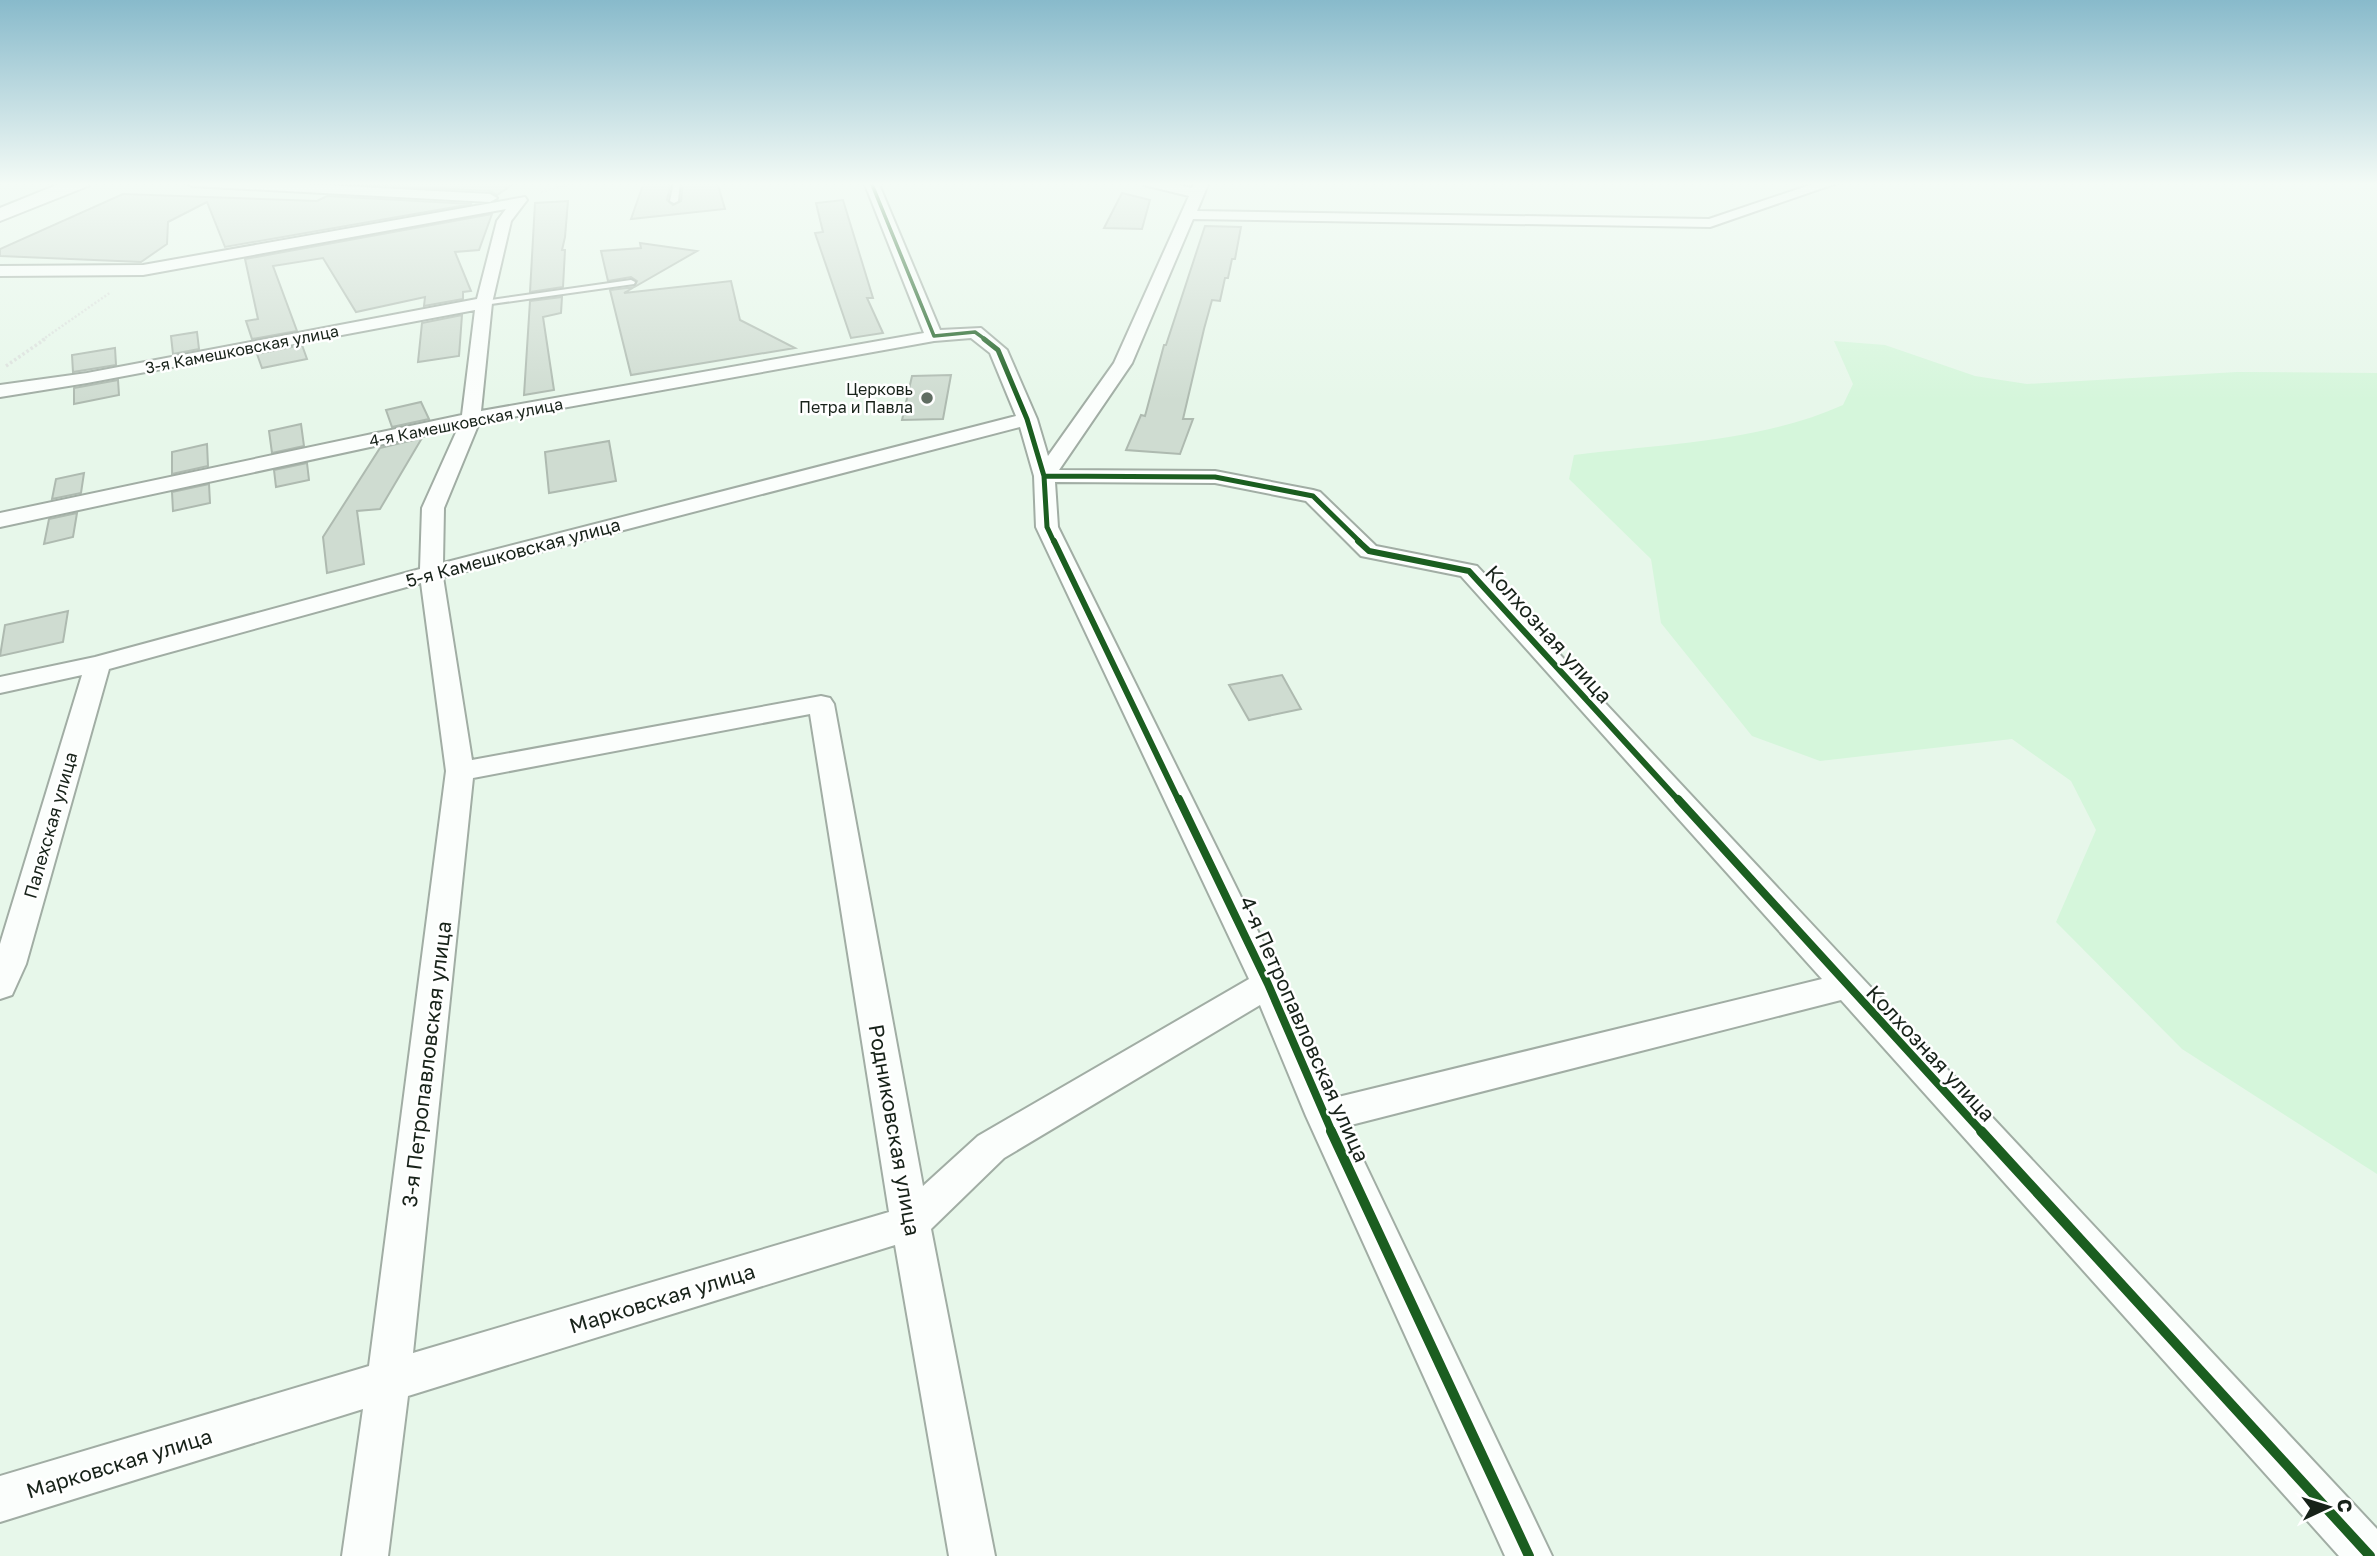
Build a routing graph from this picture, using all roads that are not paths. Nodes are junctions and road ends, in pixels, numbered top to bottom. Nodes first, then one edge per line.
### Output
1 (231, 255) edge
2 (496, 255) edge
3 (901, 255) edge
4 (1171, 255) edge
5 (0, 271) edge
6 (631, 282) dead end
7 (484, 303) junction
8 (934, 336) junction
9 (0, 391) edge
10 (471, 419) junction
11 (1027, 419) junction
12 (1044, 475) junction
13 (0, 520) edge
14 (431, 573) junction
15 (98, 664) junction
16 (0, 685) edge
17 (460, 771) junction
18 (1268, 984) junction
19 (0, 986) edge
20 (1846, 986) junction
21 (1324, 1116) junction
22 (910, 1223) junction
23 (389, 1380) junction
24 (0, 1499) edge
25 (365, 1556) edge
26 (972, 1556) edge
27 (1529, 1556) edge
28 (2370, 1556) edge

1 - 5 street
2 - 7 street, 3-я Петропавловская улица
3 - 8 street
4 - 12 street
6 - 7 lane
7 - 9 street, 3-я Камешковская улица
7 - 10 street, 3-я Петропавловская улица
8 - 10 street, 4-я Камешковская улица
8 - 11 street, 4-я Камешковская улица
10 - 13 street, 4-я Камешковская улица
10 - 14 street, 3-я Петропавловская улица
11 - 12 street, 4-я Петропавловская улица
11 - 14 street, 5-я Камешковская улица
12 - 18 street, 4-я Петропавловская улица
12 - 20 street, Колхозная улица
14 - 15 street, 5-я Камешковская улица
14 - 17 street, 3-я Петропавловская улица
15 - 16 street, 5-я Камешковская улица
15 - 19 street, Палехская улица
17 - 22 street, Родниковская улица
17 - 23 street, 3-я Петропавловская улица
18 - 21 street, 4-я Петропавловская улица
18 - 22 street, Марковская улица
20 - 21 street
20 - 28 street, Колхозная улица
21 - 27 street, 4-я Петропавловская улица
22 - 23 street, Марковская улица
22 - 26 street, Родниковская улица
23 - 24 street, Марковская улица
23 - 25 street, 3-я Петропавловская улица

